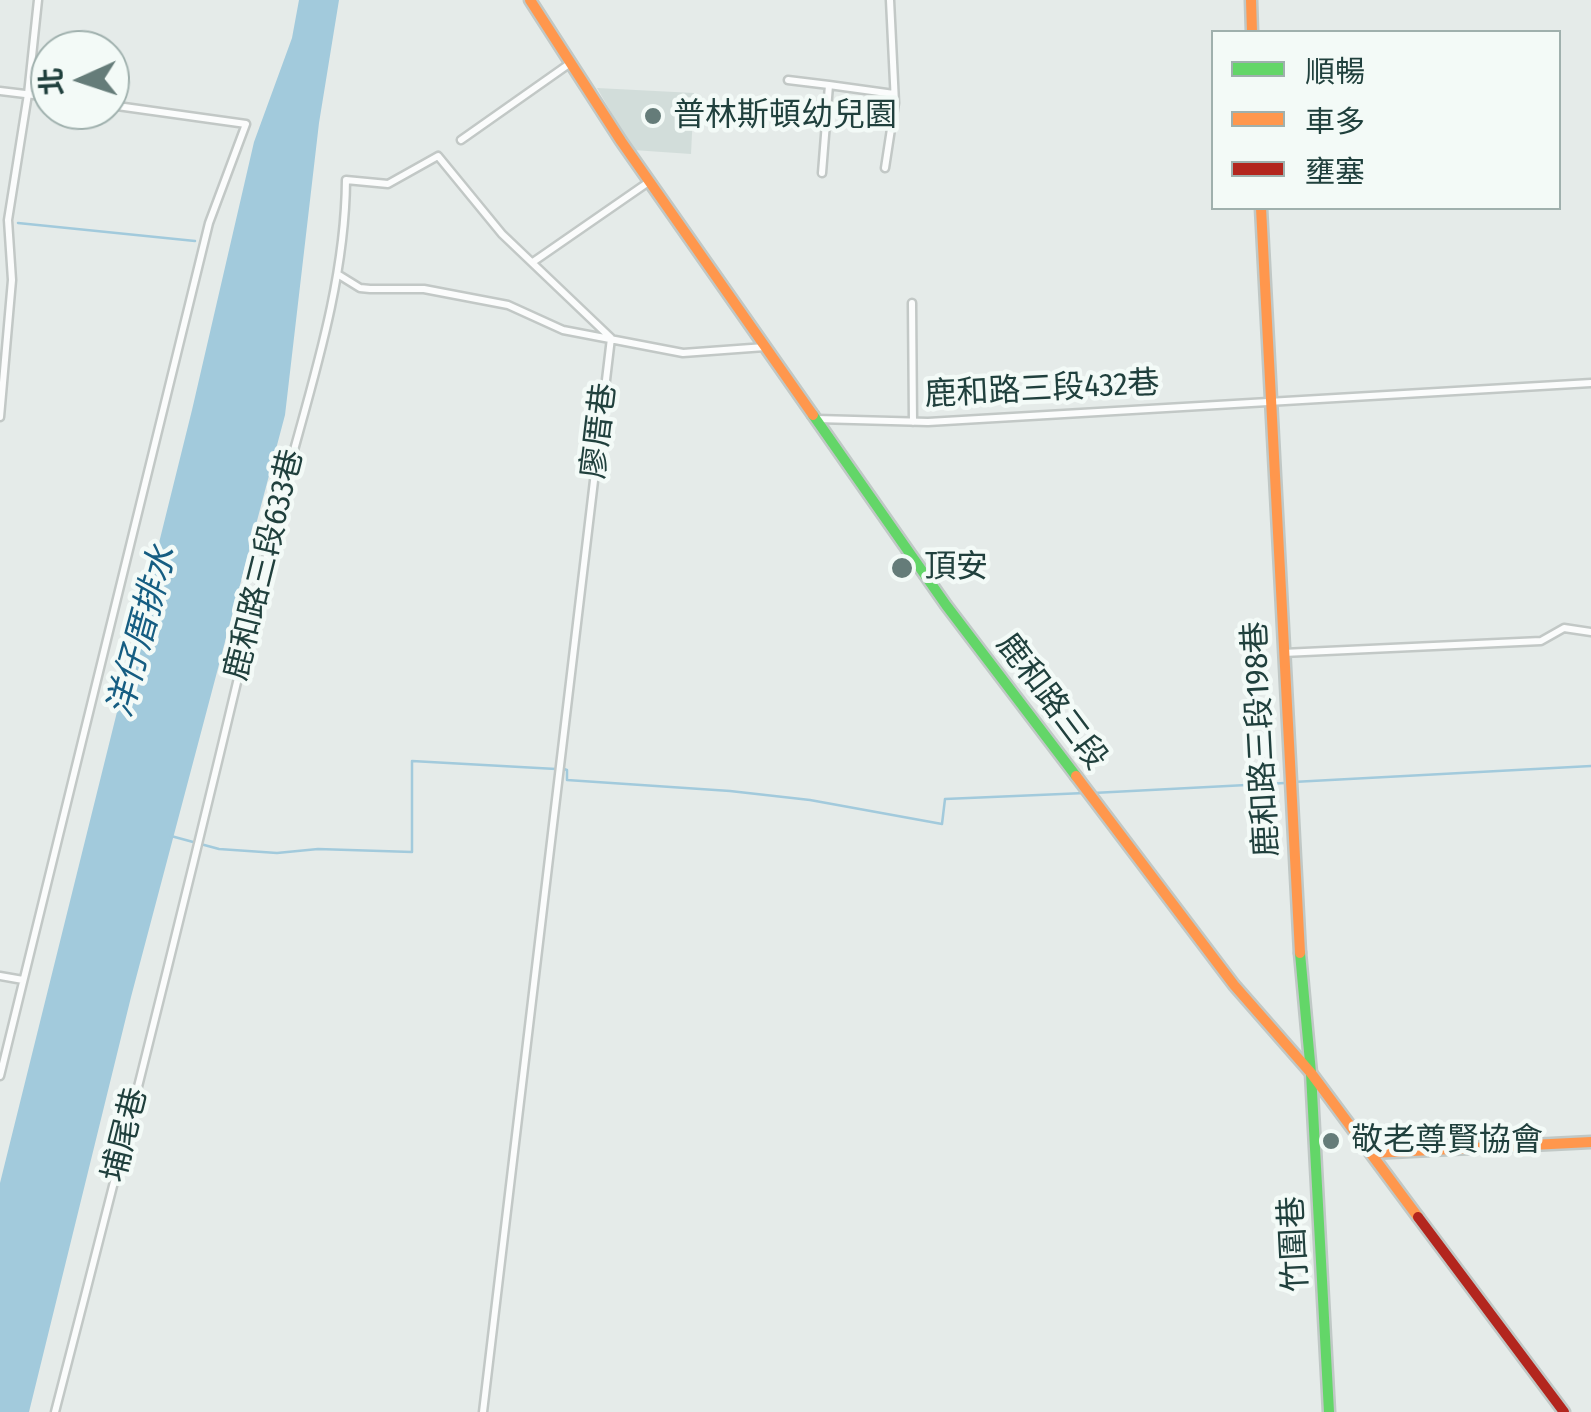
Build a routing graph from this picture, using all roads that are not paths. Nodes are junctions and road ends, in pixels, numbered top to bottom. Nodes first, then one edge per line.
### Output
1 (38, 0) edge
2 (530, 0) edge
3 (890, 0) edge
4 (1251, 0) edge
5 (1252, 30) edge
6 (569, 64) junction
7 (788, 80) dead end
8 (829, 85) junction
9 (0, 91) edge
10 (28, 94) junction
11 (894, 94) junction
12 (130, 108) edge
13 (462, 140) dead end
14 (885, 168) dead end
15 (822, 173) dead end
16 (650, 181) junction
17 (1260, 210) edge
18 (533, 262) junction
19 (339, 275) junction
20 (912, 303) dead end
21 (611, 338) junction
22 (766, 347) junction
23 (1591, 383) edge
24 (1270, 402) junction
25 (0, 417) edge
26 (818, 419) junction
27 (914, 422) junction
28 (1591, 632) edge
29 (1283, 653) junction
30 (194, 856) joint
31 (0, 976) edge
32 (23, 980) junction
33 (1311, 1072) junction
34 (0, 1076) edge
35 (1591, 1142) edge
36 (1372, 1153) junction
37 (55, 1412) edge
38 (484, 1412) edge
39 (1330, 1412) edge
40 (1564, 1412) edge

1 - 10 street
2 - 6 main road, 鹿和路三段
3 - 11 street
4 - 5 main road
6 - 13 street
6 - 16 main road, 鹿和路三段
7 - 8 street
8 - 11 street
8 - 15 street
9 - 10 street
10 - 25 street
11 - 14 street
12 - 32 street
16 - 18 street
16 - 22 main road, 鹿和路三段
17 - 24 main road
18 - 19 street, 鹿和路三段633巷
18 - 21 street
19 - 21 street
19 - 30 street, 鹿和路三段633巷
20 - 27 street
21 - 22 street
21 - 38 street, 廖厝巷
22 - 26 main road, 鹿和路三段
23 - 24 street, 鹿和路三段432巷
24 - 27 street, 鹿和路三段432巷
24 - 29 main road, 鹿和路三段198巷
26 - 27 street, 鹿和路三段432巷
26 - 33 main road, 鹿和路三段
28 - 29 street
29 - 33 main road, 鹿和路三段198巷
30 - 37 street, 埔尾巷
31 - 32 street
32 - 34 street
33 - 36 main road, 鹿和路三段
33 - 39 main road, 竹圍巷
35 - 36 main road
36 - 40 main road, 鹿和路三段

